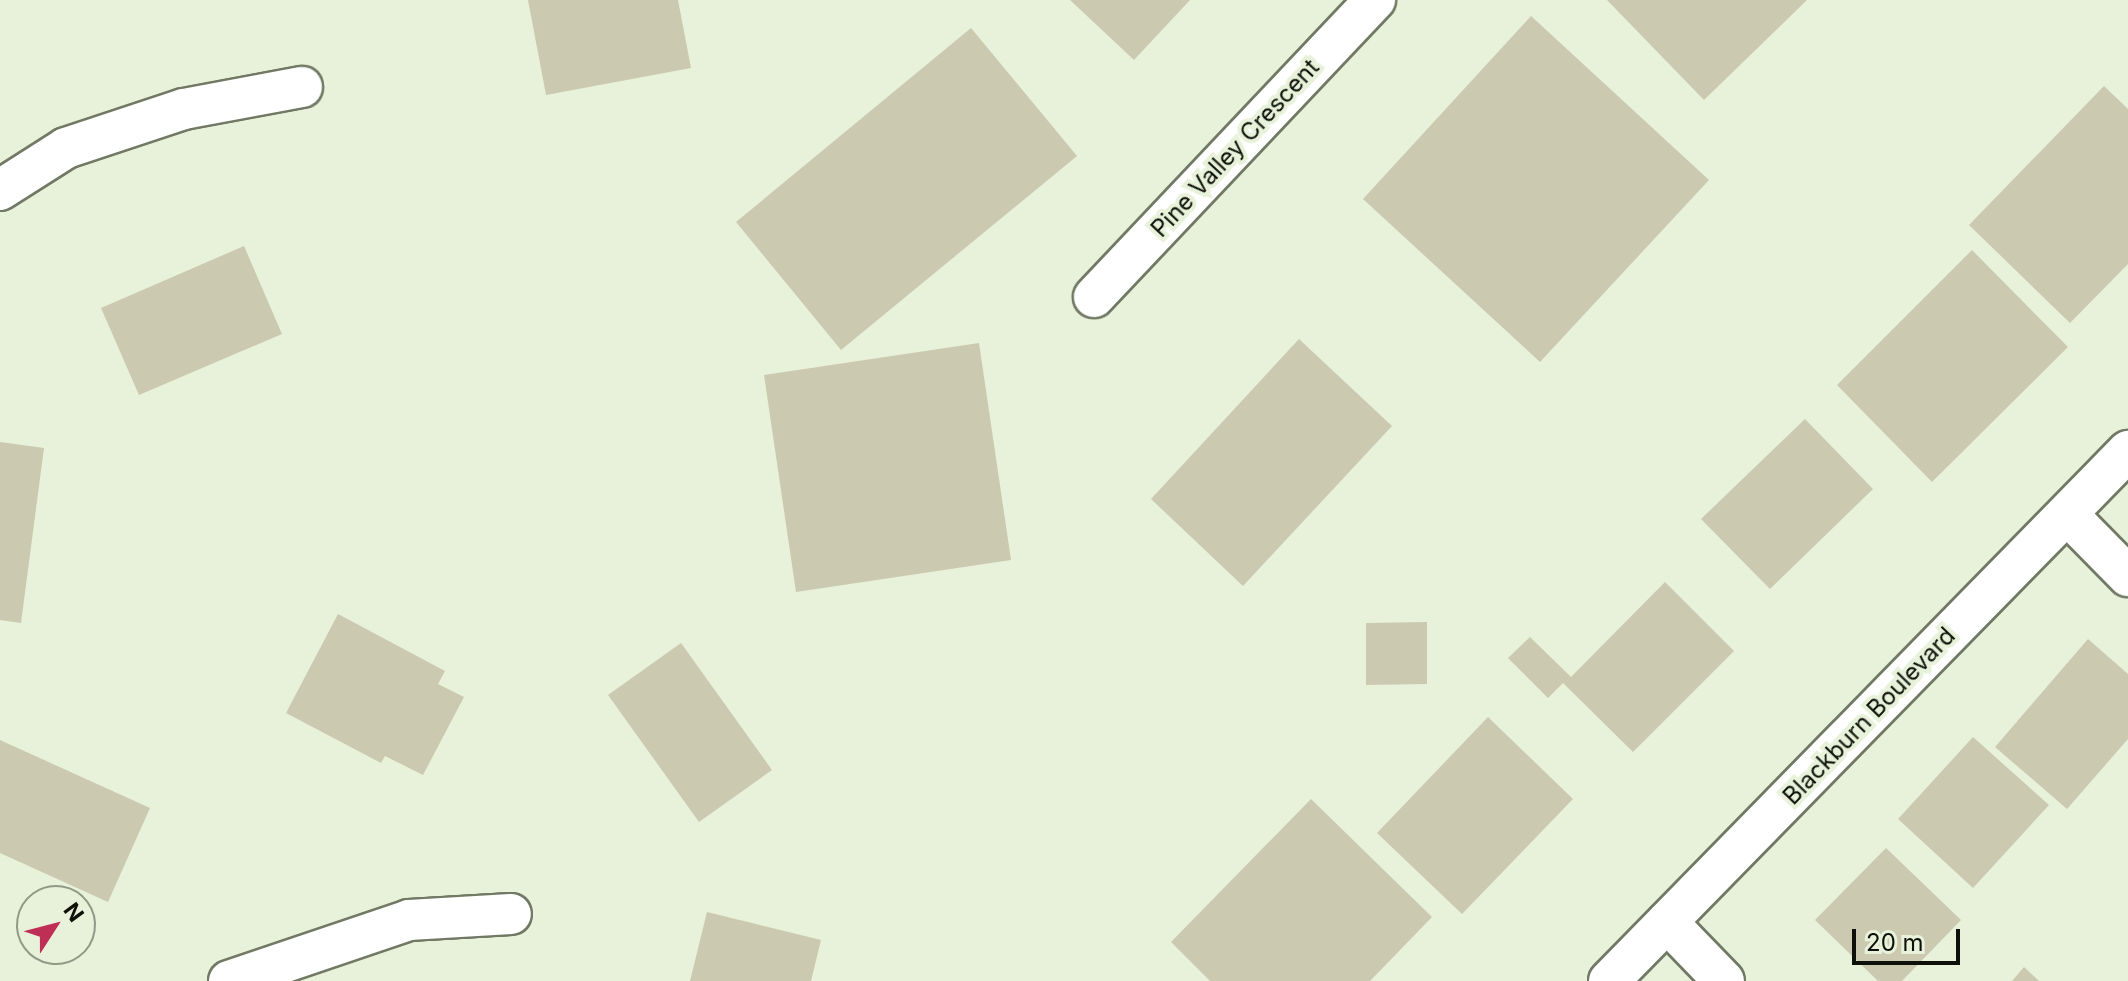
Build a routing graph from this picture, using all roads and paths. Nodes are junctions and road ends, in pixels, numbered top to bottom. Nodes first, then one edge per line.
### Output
1 (1375, 0) edge
2 (302, 87) dead end
3 (0, 190) edge
4 (1094, 297) dead end
5 (2128, 451) edge
6 (2067, 514) junction
7 (2128, 576) edge
8 (511, 914) dead end
9 (1667, 922) junction
10 (229, 981) edge
11 (1609, 981) edge
12 (1724, 981) edge

1 - 4 street, Pine Valley Crescent
2 - 3 street
5 - 6 street, Blackburn Boulevard
6 - 7 street
6 - 9 street, Blackburn Boulevard
8 - 10 street
9 - 11 street, Blackburn Boulevard
9 - 12 street

